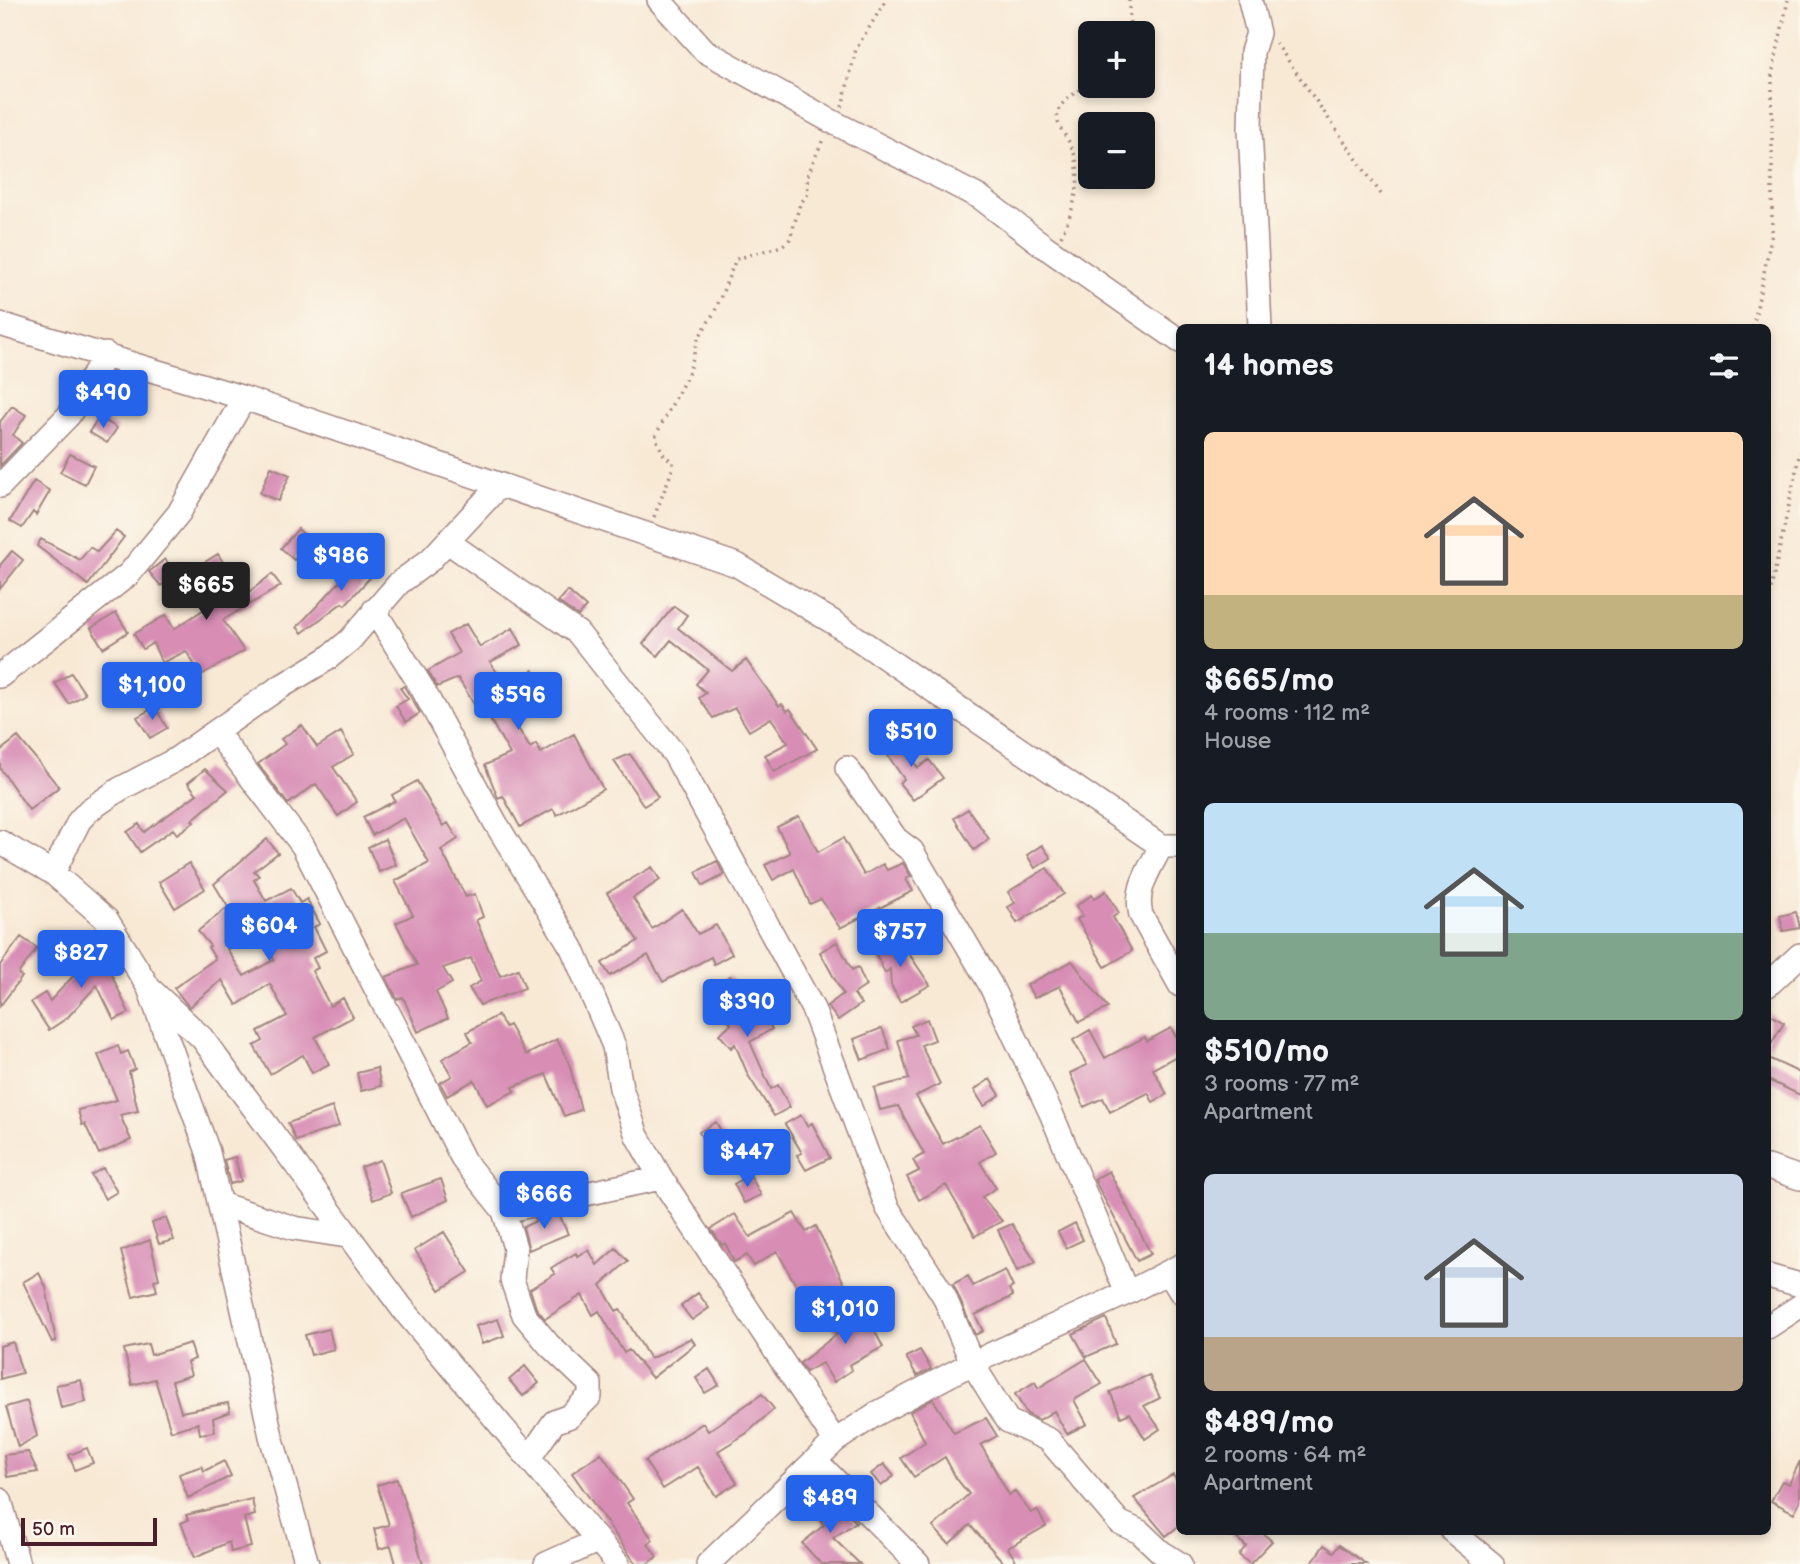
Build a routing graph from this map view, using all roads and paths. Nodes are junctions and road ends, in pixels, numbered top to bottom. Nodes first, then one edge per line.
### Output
1 (659, 0) edge
2 (886, 0) edge
3 (1129, 0) edge
4 (1250, 0) edge
5 (1788, 0) edge
6 (1130, 21) edge
7 (1258, 33) junction
8 (1078, 92) edge
9 (835, 123) junction
10 (1382, 197) dead end
11 (1057, 256) junction
12 (0, 324) edge
13 (1261, 324) edge
14 (1754, 324) edge
15 (1176, 338) edge
16 (106, 354) junction
17 (244, 398) junction
18 (1800, 452) edge
19 (499, 485) junction
20 (0, 486) edge
21 (649, 534) junction
22 (448, 542) junction
23 (1771, 589) edge
24 (373, 610) junction
25 (0, 676) edge
26 (217, 733) junction
27 (847, 768) dead end
28 (0, 842) edge
29 (1170, 846) edge
30 (53, 873) junction
31 (1800, 955) edge
32 (1176, 978) edge
33 (1771, 982) edge
34 (149, 988) junction
35 (1771, 1168) edge
36 (661, 1178) junction
37 (1800, 1178) edge
38 (220, 1204) junction
39 (504, 1211) junction
40 (347, 1236) junction
41 (1176, 1277) edge
42 (1771, 1277) edge
43 (1800, 1285) edge
44 (1127, 1293) junction
45 (1800, 1306) edge
46 (1771, 1325) edge
47 (972, 1363) junction
48 (835, 1441) junction
49 (529, 1458) junction
50 (816, 1461) junction
51 (0, 1500) edge
52 (1457, 1535) edge
53 (597, 1541) junction
54 (12, 1563) edge
55 (307, 1564) edge
56 (546, 1564) edge
57 (618, 1564) edge
58 (708, 1564) edge
59 (918, 1564) edge
60 (1180, 1564) edge
61 (1492, 1564) edge

1 - 9 street
2 - 9 path
3 - 6 path
4 - 7 street
5 - 14 path
7 - 10 path
7 - 13 street
8 - 11 path
9 - 11 street
9 - 21 path
11 - 15 street
12 - 16 street
16 - 17 street
16 - 20 street
17 - 19 street
17 - 25 street
18 - 23 path
19 - 21 street
19 - 22 street
21 - 29 street
22 - 24 street
22 - 47 street
24 - 26 street
24 - 36 street
26 - 30 street
26 - 39 street
27 - 44 street
28 - 30 street
29 - 32 street
30 - 34 street
31 - 33 street
34 - 38 street
34 - 40 street
35 - 37 street
36 - 39 street
36 - 48 street
38 - 40 street
38 - 55 street
39 - 49 street
40 - 49 street
41 - 44 street
42 - 43 street
44 - 47 street
45 - 46 street
47 - 48 street
47 - 60 street
48 - 50 street
49 - 53 street
50 - 58 street
50 - 59 street
51 - 54 street
52 - 61 street
53 - 56 street
53 - 57 street

